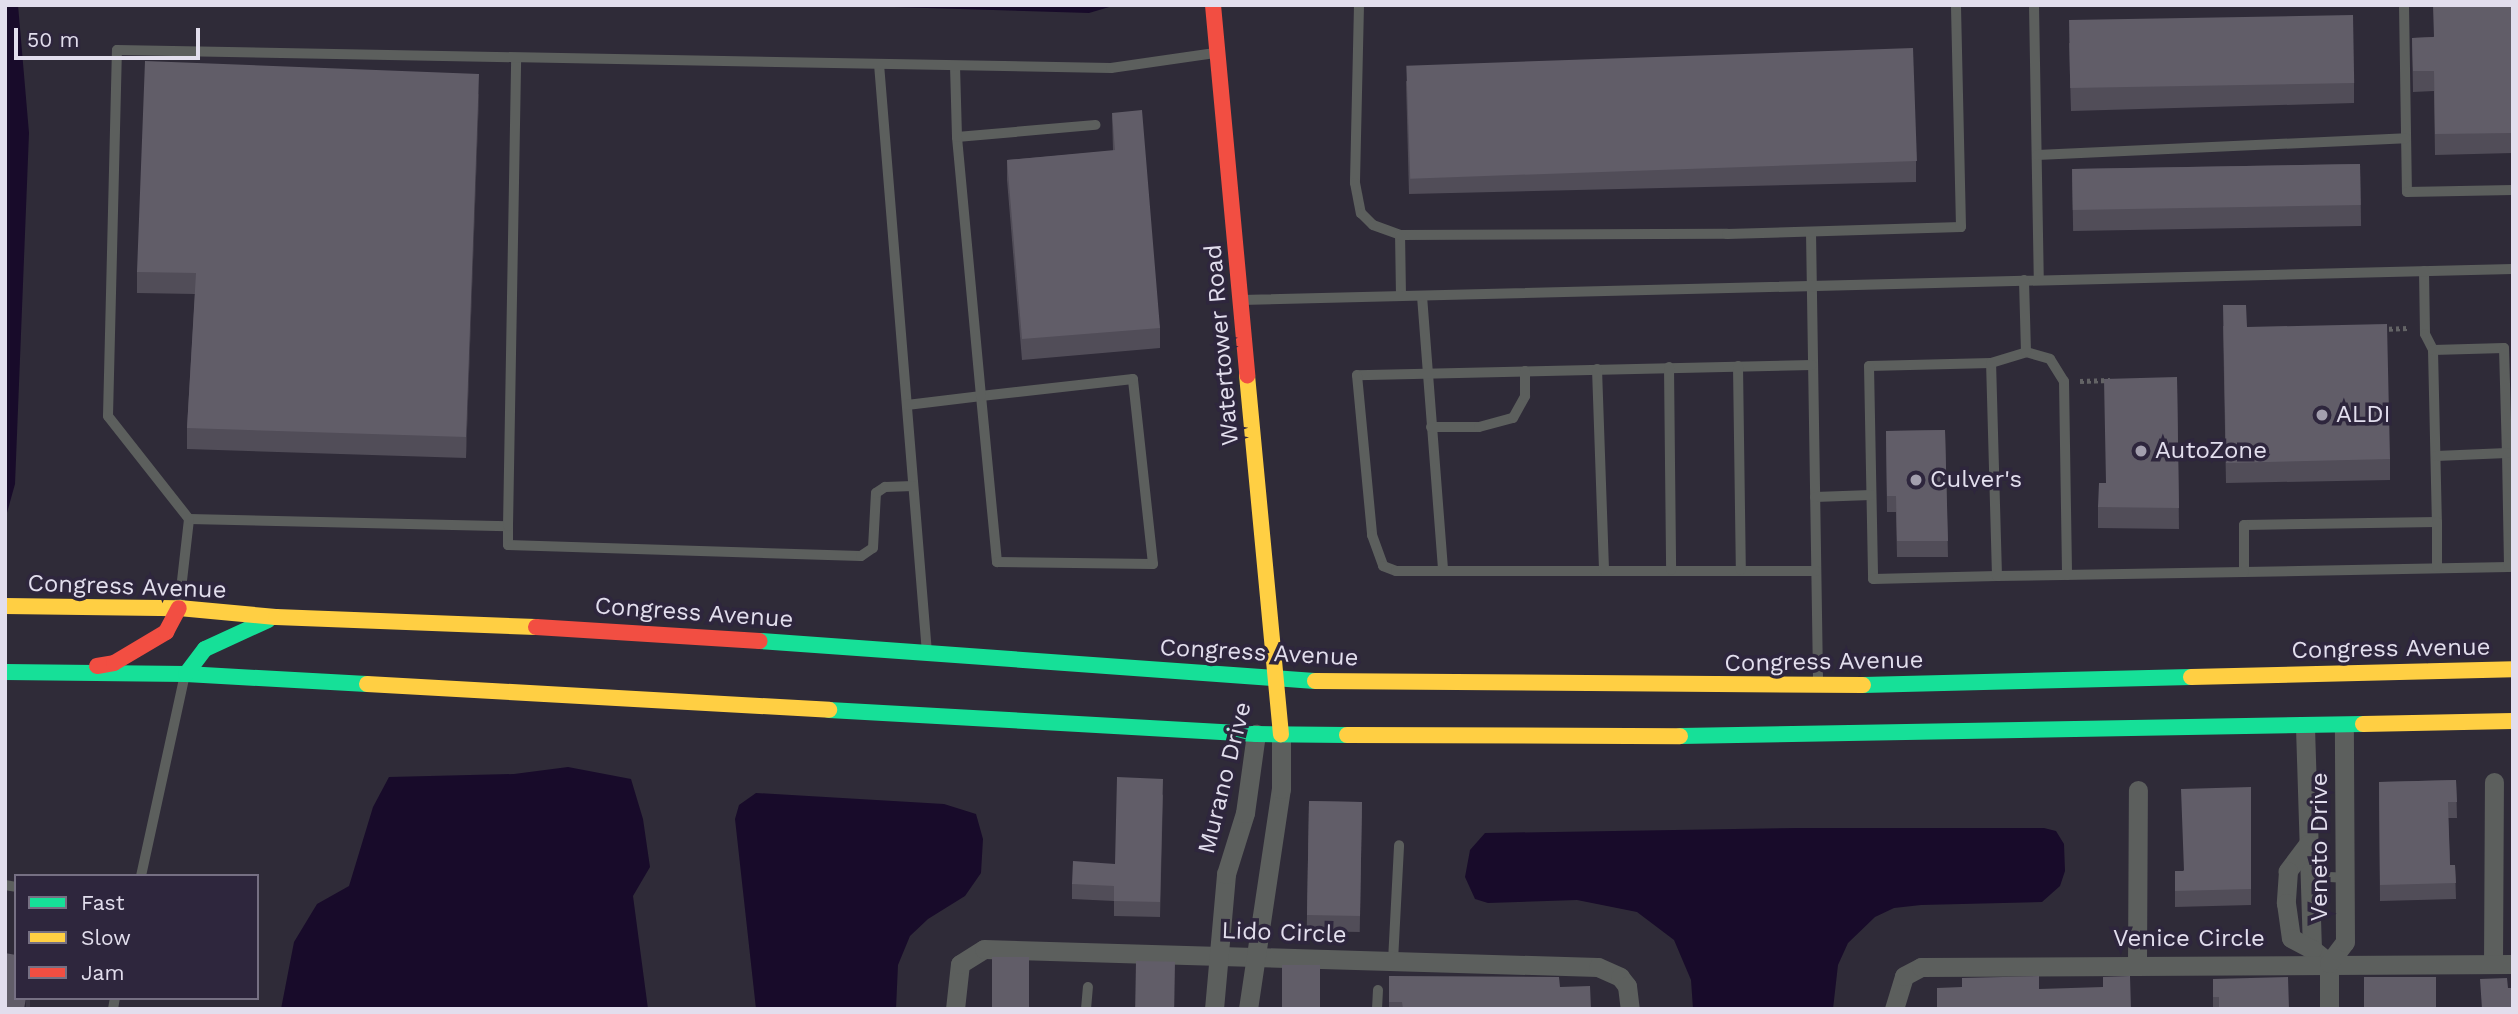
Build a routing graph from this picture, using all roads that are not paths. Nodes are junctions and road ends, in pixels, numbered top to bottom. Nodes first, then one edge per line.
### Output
1 (1213, 5) edge
2 (1359, 5) edge
3 (1956, 5) edge
4 (2034, 5) edge
5 (2404, 5) edge
6 (1217, 53) junction
7 (516, 58) junction
8 (878, 64) junction
9 (955, 66) junction
10 (1096, 125) dead end
11 (957, 137) junction
12 (2406, 138) junction
13 (2038, 155) junction
14 (2513, 190) edge
15 (1811, 232) junction
16 (1400, 234) junction
17 (2513, 269) edge
18 (2424, 271) junction
19 (2024, 280) junction
20 (2039, 280) junction
21 (1810, 286) junction
22 (1401, 296) junction
23 (1422, 296) junction
24 (1240, 300) junction
25 (2433, 349) junction
26 (2026, 352) junction
27 (1991, 363) junction
28 (1812, 365) junction
29 (1738, 366) junction
30 (1669, 367) junction
31 (1597, 369) junction
32 (1525, 371) junction
33 (1426, 373) junction
34 (981, 396) junction
35 (906, 404) junction
36 (1431, 427) junction
37 (2510, 453) edge
38 (2436, 456) junction
39 (913, 486) junction
40 (1871, 495) junction
41 (1815, 496) junction
42 (190, 519) junction
43 (2437, 522) junction
44 (508, 526) junction
45 (2437, 567) junction
46 (1443, 570) junction
47 (1604, 570) junction
48 (1671, 570) junction
49 (1741, 570) junction
50 (1816, 571) junction
51 (2244, 572) junction
52 (2067, 575) junction
53 (1997, 576) junction
54 (5, 606) edge
55 (179, 608) junction
56 (276, 617) junction
57 (927, 654) junction
58 (2513, 669) edge
59 (5, 672) edge
60 (61, 673) junction
61 (186, 674) junction
62 (1275, 680) junction
63 (1818, 686) junction
64 (2513, 722) edge
65 (2344, 726) junction
66 (2305, 727) junction
67 (1256, 734) junction
68 (1281, 734) junction
69 (2494, 782) dead end
70 (2137, 790) dead end
71 (2308, 844) junction
72 (1399, 845) dead end
73 (141, 874) edge
74 (2309, 876) junction
75 (2344, 878) junction
76 (2312, 949) junction
77 (1218, 956) junction
78 (1255, 957) junction
79 (1393, 961) junction
80 (2329, 963) junction
81 (2137, 964) junction
82 (2493, 964) junction
83 (2513, 964) edge
84 (1088, 987) dead end
85 (1378, 990) dead end
86 (955, 1009) edge
87 (1086, 1009) edge
88 (1214, 1009) edge
89 (1248, 1009) edge
90 (1377, 1009) edge
91 (1630, 1009) edge
92 (1894, 1009) edge
93 (2329, 1009) edge

1 - 6 street, Watertower Road
2 - 16 lane
3 - 15 lane
4 - 13 lane
5 - 12 lane
6 - 9 lane
6 - 24 street, Watertower Road
7 - 8 lane
7 - 42 lane
7 - 44 lane
8 - 9 lane
8 - 35 lane
9 - 11 lane
10 - 11 lane
11 - 34 lane
12 - 13 lane
12 - 14 lane
13 - 20 lane
15 - 16 lane
15 - 21 lane
16 - 22 lane
17 - 18 lane
18 - 20 lane
18 - 25 lane
19 - 20 lane
19 - 21 lane
19 - 26 lane
21 - 23 lane
21 - 28 lane
22 - 23 lane
22 - 24 lane
23 - 33 lane
24 - 62 street, Watertower Road
25 - 37 lane
25 - 38 lane
26 - 27 lane
26 - 52 lane
27 - 40 lane
27 - 53 lane
28 - 29 lane
28 - 41 lane
29 - 30 lane
29 - 49 lane
30 - 31 lane
30 - 48 lane
31 - 32 lane
31 - 47 lane
32 - 33 lane
32 - 36 lane
33 - 36 lane
33 - 46 lane
34 - 34 lane
34 - 35 lane
35 - 39 lane
36 - 46 lane
37 - 38 lane
37 - 45 lane
38 - 43 lane
39 - 44 lane
39 - 57 lane
40 - 41 lane
40 - 53 lane
41 - 50 lane
42 - 44 lane
42 - 55 lane
43 - 45 lane
43 - 51 lane
45 - 51 lane
46 - 47 lane
47 - 48 lane
48 - 49 lane
49 - 50 lane
50 - 63 lane
51 - 52 lane
52 - 53 lane
54 - 55 street, Congress Avenue
55 - 56 street, Congress Avenue
55 - 60 street
56 - 57 street, Congress Avenue
56 - 61 street
57 - 62 street, Congress Avenue
58 - 63 street, Congress Avenue
59 - 60 street
60 - 61 street
61 - 67 street
61 - 73 lane
62 - 63 street, Congress Avenue
62 - 67 street, Murano Drive
62 - 68 street, Murano Drive
64 - 65 street
65 - 66 street
65 - 75 street, Veneto Drive
66 - 68 street
66 - 71 street, Veneto Drive
67 - 68 street
67 - 77 street, Murano Drive
68 - 78 street, Murano Drive
69 - 82 street
70 - 81 street
71 - 74 street, Veneto Drive
71 - 76 street, Veneto Drive
72 - 79 lane
74 - 75 lane
74 - 76 street, Veneto Drive
75 - 80 street, Veneto Drive
76 - 80 street, Veneto Drive
77 - 78 street, Lido Circle
77 - 86 street, Lido Circle
77 - 88 street, Murano Drive
78 - 79 street, Lido Circle
78 - 89 street, Murano Drive
79 - 91 street, Lido Circle
80 - 81 street, Venice Circle
80 - 82 street, Venice Circle
80 - 93 street, Veneto Drive
81 - 92 street, Venice Circle
82 - 83 street, Venice Circle
84 - 87 lane
85 - 90 lane

